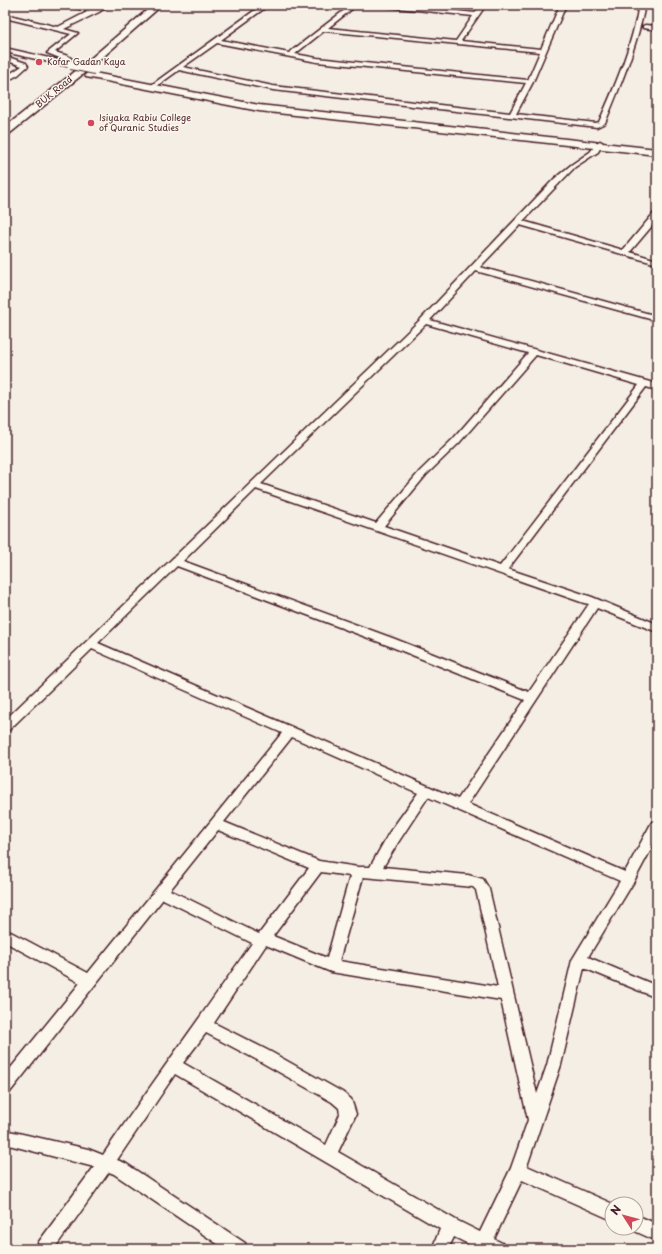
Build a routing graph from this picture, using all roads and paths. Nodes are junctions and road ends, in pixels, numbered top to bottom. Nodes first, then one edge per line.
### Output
1 (65, 5) edge
2 (106, 5) edge
3 (158, 5) edge
4 (266, 5) edge
5 (354, 5) edge
6 (388, 5) edge
7 (483, 5) edge
8 (563, 5) edge
9 (642, 5) edge
10 (147, 10) edge
11 (97, 11) junction
12 (477, 15) junction
13 (5, 16) edge
14 (645, 27) dead end
15 (657, 28) edge
16 (59, 29) junction
17 (323, 29) junction
18 (215, 41) junction
19 (457, 43) junction
20 (98, 44) dead end
21 (5, 50) edge
22 (543, 51) junction
23 (5, 54) edge
24 (290, 55) junction
25 (80, 57) dead end
26 (5, 58) edge
27 (30, 58) junction
28 (64, 67) junction
29 (177, 68) junction
30 (92, 72) junction
31 (5, 80) edge
32 (530, 82) junction
33 (49, 84) dead end
34 (153, 86) junction
35 (512, 115) junction
36 (5, 121) edge
37 (5, 132) edge
38 (5, 136) edge
39 (599, 145) junction
40 (657, 150) edge
41 (657, 214) edge
42 (518, 222) junction
43 (625, 253) junction
44 (657, 262) edge
45 (474, 268) junction
46 (657, 319) edge
47 (424, 321) junction
48 (534, 352) junction
49 (644, 384) junction
50 (657, 387) edge
51 (254, 485) junction
52 (378, 527) junction
53 (175, 562) junction
54 (502, 570) junction
55 (595, 603) junction
56 (657, 628) edge
57 (90, 644) junction
58 (532, 698) junction
59 (5, 726) edge
60 (290, 731) junction
61 (426, 791) junction
62 (460, 806) junction
63 (216, 824) junction
64 (656, 828) edge
65 (318, 866) junction
66 (358, 872) junction
67 (374, 872) junction
68 (628, 879) junction
69 (161, 892) junction
70 (5, 935) edge
71 (262, 939) junction
72 (579, 960) junction
73 (331, 966) junction
74 (89, 981) junction
75 (656, 988) edge
76 (506, 995) junction
77 (204, 1025) junction
78 (173, 1064) junction
79 (5, 1087) edge
80 (535, 1119) junction
81 (5, 1137) edge
82 (329, 1155) junction
83 (106, 1163) junction
84 (518, 1170) junction
85 (604, 1208) edge
86 (450, 1226) junction
87 (644, 1227) edge
88 (657, 1233) edge
89 (490, 1246) edge
90 (44, 1249) edge
91 (239, 1249) edge
92 (440, 1249) edge

1 - 11 street
2 - 11 street
3 - 10 main road, BUK Road
4 - 18 street
5 - 17 street
6 - 12 street
7 - 12 street
8 - 22 street
9 - 35 street
10 - 20 main road
10 - 30 main road
10 - 36 main road, BUK Road
10 - 37 main road, BUK Road
11 - 16 street
12 - 19 street
13 - 16 street
14 - 15 street
16 - 28 street
17 - 19 street
17 - 24 street
18 - 24 street
18 - 29 street
19 - 22 street
21 - 27 main road
22 - 32 street
23 - 27 main road
24 - 32 street
25 - 28 main road
26 - 31 street
27 - 28 main road
27 - 28 main road
28 - 30 main road
29 - 34 street
29 - 35 street
30 - 34 main road
30 - 38 main road
32 - 35 street
33 - 36 main road
34 - 39 main road
39 - 40 main road
39 - 42 street
41 - 43 street
42 - 43 street
42 - 45 street
43 - 44 street
45 - 46 street
45 - 47 street
47 - 48 street
47 - 51 street
48 - 49 street
48 - 52 street
49 - 50 street
49 - 54 street
51 - 52 street
51 - 53 street
52 - 54 street
53 - 57 street
53 - 58 street
54 - 55 street
55 - 56 street
55 - 58 street
57 - 59 street
57 - 60 street
58 - 62 street
60 - 61 street
60 - 63 street
61 - 62 street
61 - 67 street
62 - 68 street
63 - 65 street
63 - 69 street
64 - 68 street
65 - 66 street
65 - 71 street
66 - 67 street
66 - 73 street
67 - 76 street
68 - 72 street
69 - 71 street
69 - 74 street
70 - 74 street
71 - 73 street
71 - 77 street
72 - 75 street
72 - 80 street
73 - 76 street
74 - 79 street
76 - 80 street
77 - 78 street
77 - 82 street
78 - 82 street
78 - 83 street
80 - 84 street
81 - 83 street
82 - 86 street
83 - 90 street
83 - 91 street
84 - 85 street
84 - 89 street
86 - 89 street
86 - 92 street
87 - 88 street

